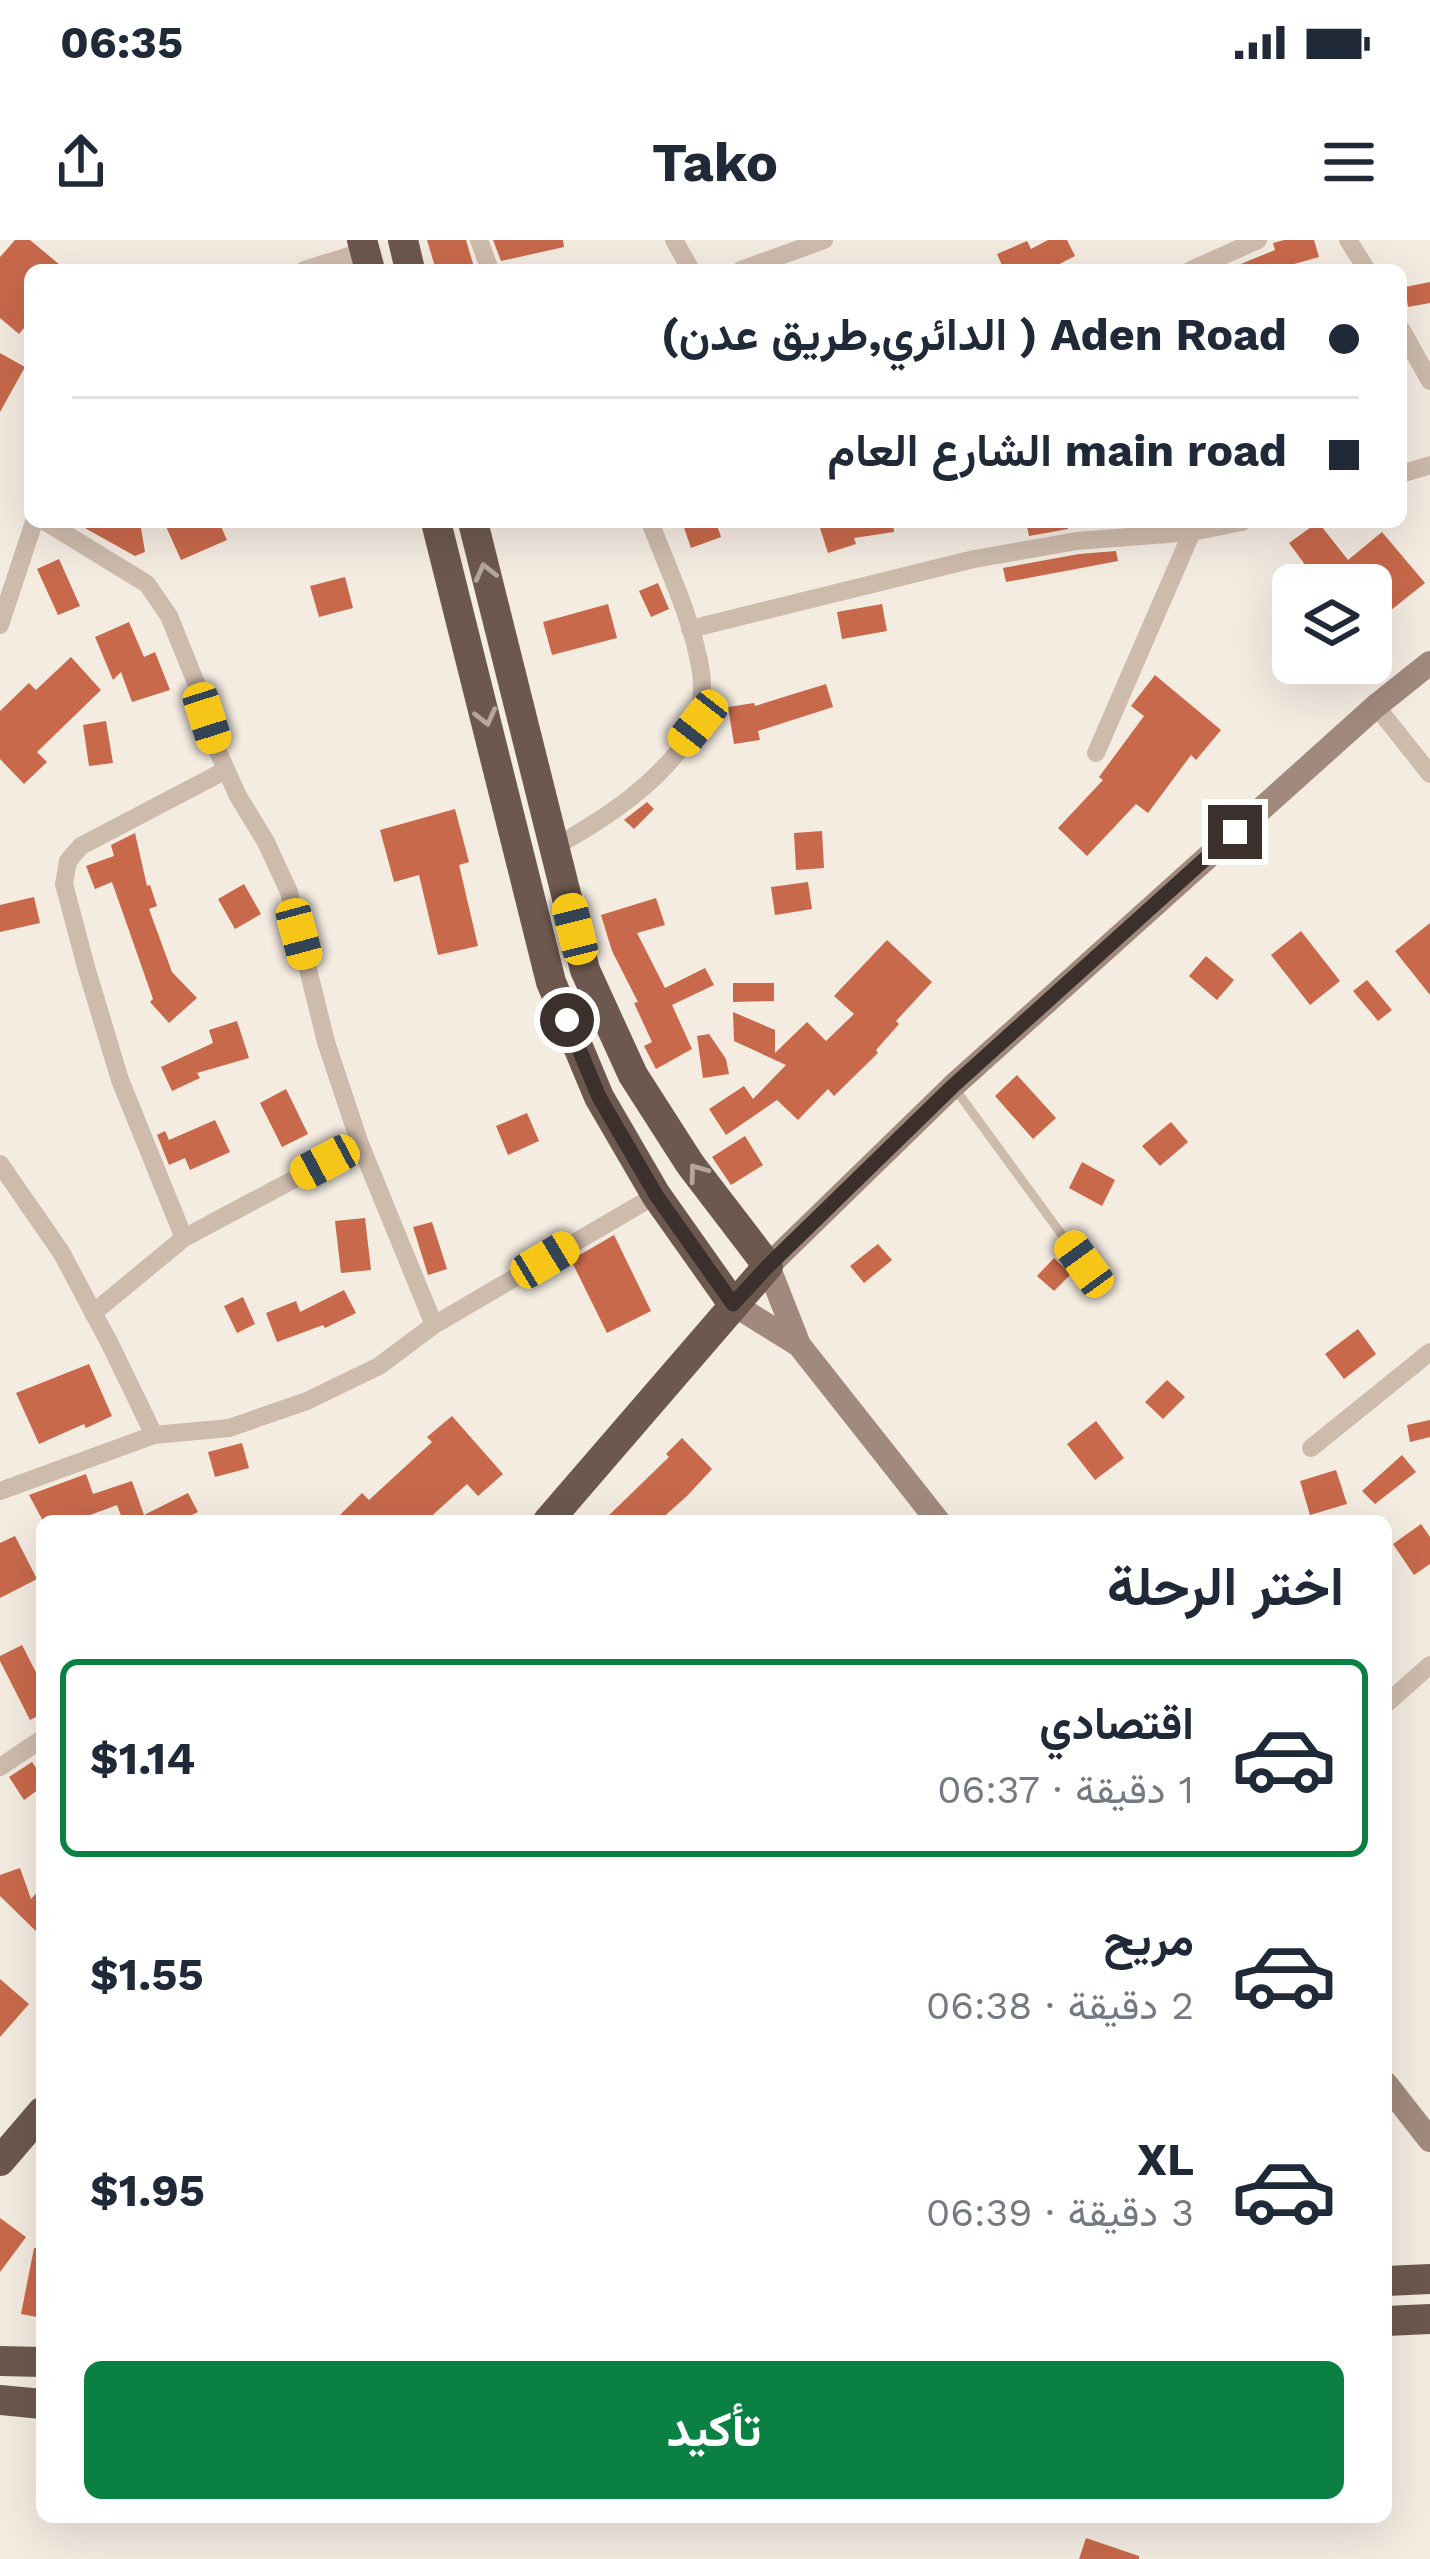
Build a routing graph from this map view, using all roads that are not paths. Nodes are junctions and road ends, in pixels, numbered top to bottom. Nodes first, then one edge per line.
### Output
1 (824, 240) edge
2 (1258, 240) edge
3 (1224, 247) edge
4 (365, 254) edge
5 (327, 264) edge
6 (758, 264) edge
7 (1407, 340) edge
8 (1430, 380) edge
9 (32, 528) edge
10 (56, 528) edge
11 (438, 528) edge
12 (474, 528) edge
13 (652, 528) edge
14 (1212, 528) edge
15 (1192, 532) junction
16 (0, 625) edge
17 (690, 629) junction
18 (504, 647) junction
19 (472, 658) junction
20 (1430, 663) edge
21 (1376, 706) junction
22 (1096, 753) dead end
23 (226, 770) junction
24 (1430, 774) edge
25 (554, 847) junction
26 (586, 970) junction
27 (551, 982) junction
28 (953, 1086) junction
29 (360, 1144) junction
30 (0, 1164) edge
31 (656, 1195) junction
32 (184, 1238) junction
33 (1084, 1264) dead end
34 (768, 1266) junction
35 (733, 1304) junction
36 (94, 1313) junction
37 (434, 1325) junction
38 (799, 1345) junction
39 (1430, 1352) edge
40 (154, 1436) junction
41 (1311, 1448) dead end
42 (0, 1491) edge
43 (553, 1515) edge
44 (933, 1515) edge
45 (1430, 1665) edge
46 (1392, 1699) edge
47 (36, 1743) edge
48 (0, 1767) edge
49 (1392, 2092) edge
50 (36, 2119) edge
51 (1430, 2140) edge
52 (0, 2161) edge
53 (1430, 2279) edge
54 (1392, 2281) edge
55 (1430, 2319) edge
56 (1392, 2321) edge
57 (0, 2360) edge
58 (36, 2362) edge
59 (0, 2400) edge
60 (36, 2403) edge

1 - 6 street
2 - 3 street
4 - 5 street
7 - 8 street
9 - 16 street
10 - 23 street
11 - 19 highway
18 -> 12 highway
13 - 17 street
14 - 15 street
15 - 17 street
15 - 22 street
17 - 25 street
18 - 19 highway
18 - 25 highway
19 -> 27 highway
20 - 21 main road
21 - 24 street
21 - 28 main road
23 - 29 street
23 - 32 street
25 - 26 highway
26 - 27 highway
34 -> 26 highway
27 - 31 highway
28 - 33 lane
28 - 34 main road
29 - 32 street
29 - 37 street
30 - 36 street
31 - 35 highway
31 - 37 street
32 - 36 street
34 - 35 highway
34 - 38 main road
35 - 38 main road
35 - 43 highway
36 - 40 street
37 - 40 street
38 - 44 main road
39 - 41 street
40 - 42 street
45 - 46 street
47 - 48 street
49 - 51 main road
50 - 52 highway
53 - 54 highway
55 - 56 highway
57 - 58 highway
59 - 60 highway

